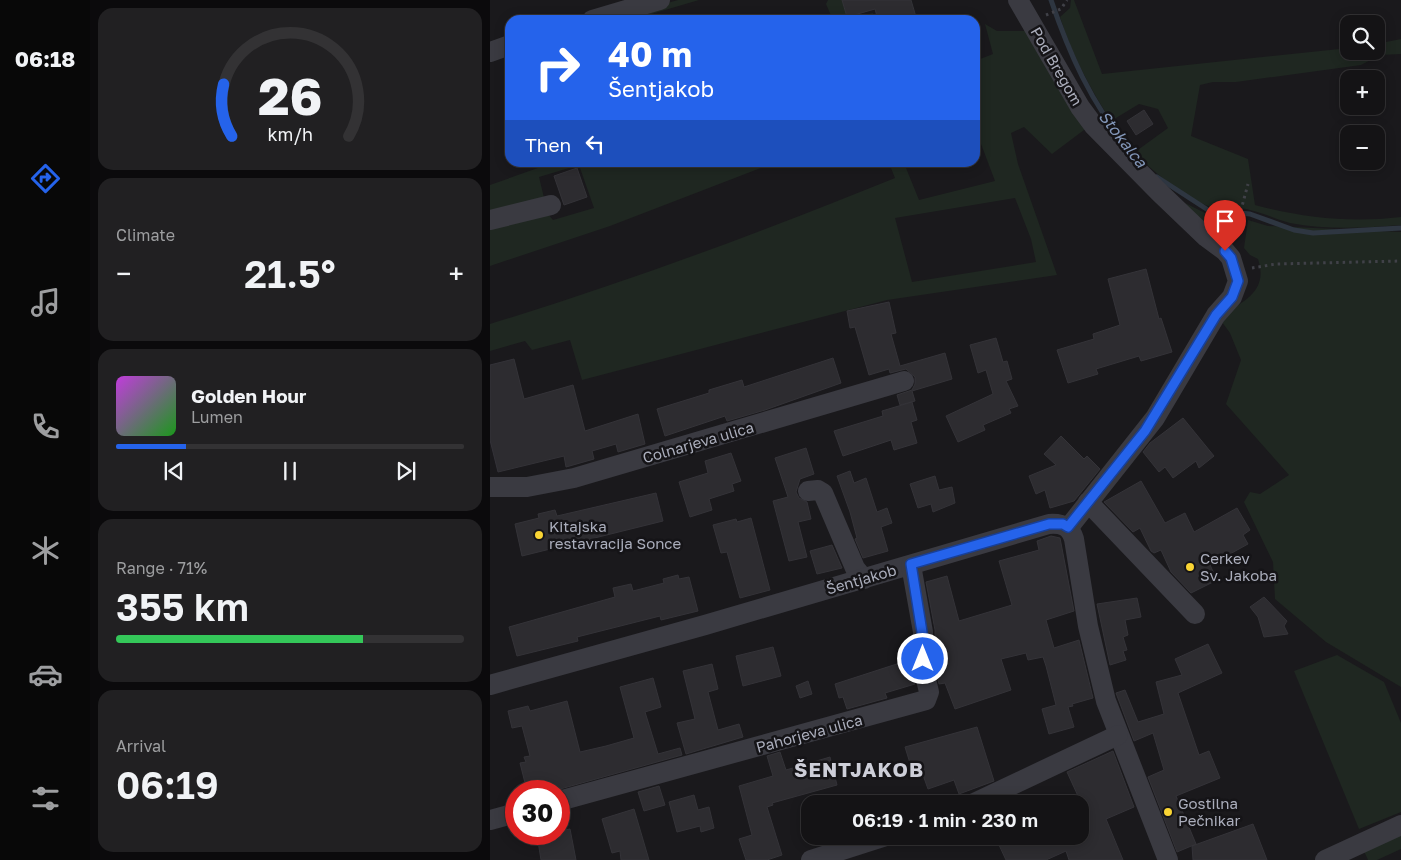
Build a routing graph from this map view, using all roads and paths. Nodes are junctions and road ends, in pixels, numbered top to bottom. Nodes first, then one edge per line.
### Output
1 (660, 0) edge
2 (1018, 0) edge
3 (1066, 0) edge
4 (1048, 14) dead end
5 (609, 15) edge
6 (505, 47) edge
7 (490, 52) edge
8 (1248, 184) dead end
9 (551, 205) dead end
10 (490, 220) edge
11 (1238, 225) dead end
12 (1401, 261) edge
13 (1236, 270) junction
14 (904, 381) dead end
15 (490, 487) edge
16 (808, 491) dead end
17 (1088, 502) junction
18 (1068, 527) junction
19 (911, 564) junction
20 (864, 579) junction
21 (1195, 614) dead end
22 (490, 685) edge
23 (1118, 735) junction
24 (991, 795) edge
25 (570, 798) edge
26 (505, 816) edge
27 (490, 820) edge
28 (1401, 825) edge
29 (868, 845) edge
30 (849, 855) edge
31 (811, 860) edge
32 (1168, 860) edge
33 (1324, 860) edge

1 - 5 street
2 - 13 street, Pod Bregom
3 - 4 path
6 - 7 street
8 - 11 path
9 - 10 street
12 - 13 path
13 - 17 street
14 - 15 street, Colnarjeva ulica
16 - 20 street
17 - 18 street
17 - 21 street
18 - 19 street, Šentjakob
18 - 23 street
19 - 20 street, Šentjakob
19 - 25 street, Pahorjeva ulica
20 - 22 street, Šentjakob
23 - 24 street
23 - 32 street
26 - 27 street
28 - 33 street
29 - 30 street
30 - 31 street

